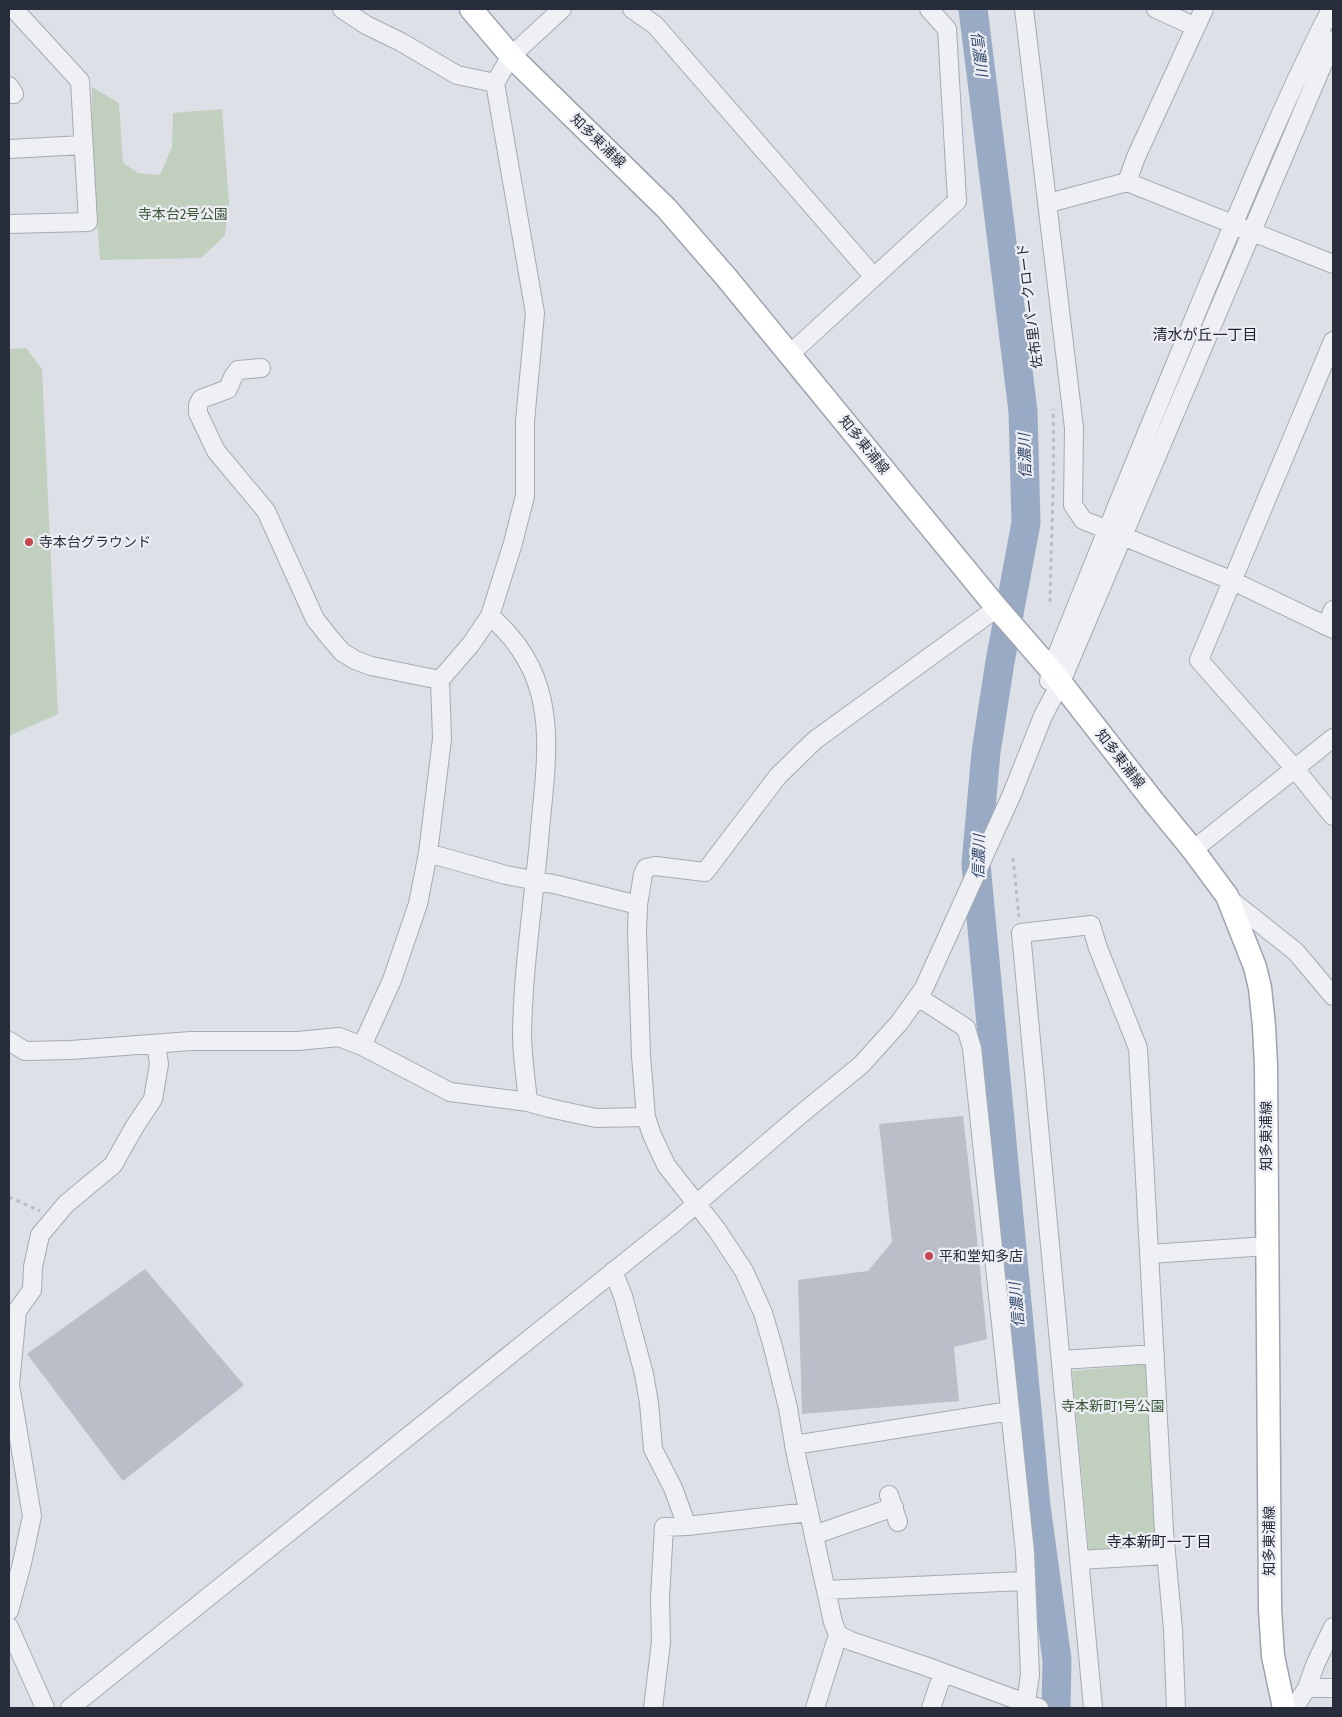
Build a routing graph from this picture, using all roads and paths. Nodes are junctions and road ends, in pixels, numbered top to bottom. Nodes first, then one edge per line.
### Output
1 (14, 9) edge
2 (342, 9) edge
3 (471, 9) edge
4 (562, 9) edge
5 (632, 9) edge
6 (929, 9) edge
7 (1024, 9) edge
8 (1156, 9) edge
9 (1204, 9) edge
10 (1331, 9) edge
11 (1196, 27) junction
12 (1333, 40) edge
13 (511, 56) junction
14 (494, 83) junction
15 (9, 86) edge
16 (9, 94) edge
17 (83, 145) junction
18 (9, 149) edge
19 (1127, 182) junction
20 (1048, 202) junction
21 (9, 224) edge
22 (1234, 224) junction
23 (1252, 231) junction
24 (1333, 264) edge
25 (874, 277) junction
26 (1333, 341) edge
27 (790, 354) junction
28 (261, 368) dead end
29 (1053, 406) dead end
30 (1107, 528) junction
31 (1123, 535) junction
32 (1233, 581) junction
33 (1050, 602) dead end
34 (997, 608) junction
35 (490, 616) junction
36 (1331, 622) edge
37 (1056, 676) junction
38 (440, 680) junction
39 (1333, 738) edge
40 (1296, 770) junction
41 (1333, 816) edge
42 (1193, 850) junction
43 (428, 853) junction
44 (1013, 858) dead end
45 (535, 881) junction
46 (1227, 896) junction
47 (638, 905) junction
48 (1021, 932) junction
49 (1333, 996) edge
50 (918, 997) junction
51 (9, 1041) edge
52 (156, 1044) junction
53 (362, 1046) junction
54 (528, 1102) junction
55 (646, 1117) junction
56 (9, 1197) edge
57 (696, 1203) junction
58 (54, 1217) junction
59 (1267, 1246) junction
60 (1150, 1254) junction
61 (613, 1271) junction
62 (1155, 1354) junction
63 (1061, 1360) junction
64 (1010, 1411) junction
65 (794, 1445) junction
66 (894, 1508) dead end
67 (809, 1512) junction
68 (687, 1526) junction
69 (814, 1535) junction
70 (1166, 1556) junction
71 (1079, 1560) junction
72 (1026, 1581) junction
73 (826, 1590) junction
74 (9, 1611) edge
75 (9, 1627) edge
76 (1333, 1627) edge
77 (838, 1635) junction
78 (943, 1673) junction
79 (1307, 1688) junction
80 (1333, 1688) edge
81 (1030, 1707) edge
82 (45, 1708) edge
83 (70, 1708) edge
84 (652, 1708) edge
85 (815, 1708) edge
86 (931, 1708) edge
87 (1093, 1708) edge
88 (1176, 1708) edge
89 (1284, 1708) edge
90 (1294, 1708) edge

1 - 17 street
2 - 14 street
3 - 13 main road, 知多東浦線
4 - 13 street
5 - 25 street
6 - 25 street
7 - 20 street
8 - 11 street
9 - 11 street
10 - 22 street
11 - 19 street
12 - 23 street
13 - 14 street
13 - 27 main road, 知多東浦線
14 - 35 street
15 - 16 street
17 - 18 street
17 - 21 street
19 - 20 street
19 - 22 street
20 - 30 street
22 - 23 street
22 - 30 street
23 - 24 street
23 - 31 street
25 - 27 street
26 - 32 street
27 - 34 main road, 知多東浦線
28 - 38 street
29 - 33 path
30 - 31 street
30 - 37 street
31 - 32 street
31 - 37 street
32 - 36 street
32 - 40 street
34 - 37 main road, 知多東浦線
34 - 47 street
35 - 38 street
35 - 45 street
37 - 42 main road, 知多東浦線
37 - 50 street
38 - 43 street
39 - 40 street
40 - 41 street
40 - 42 street
42 - 46 main road, 知多東浦線
43 - 45 street
43 - 53 street
44 - 48 path
45 - 47 street
45 - 54 street
46 - 49 street
46 - 59 main road, 知多東浦線
47 - 55 street
48 - 60 street
48 - 63 street
50 - 57 street
50 - 64 street
51 - 52 street
52 - 53 street
52 - 58 street
53 - 54 street
54 - 55 street
55 - 57 street
56 - 58 path
57 - 61 street
57 - 65 street
58 - 74 street
59 - 60 street
59 - 89 main road, 知多東浦線
60 - 62 street
61 - 68 street
61 - 83 street
62 - 63 street
62 - 70 street
63 - 71 street
64 - 65 street
64 - 72 street
65 - 67 street
66 - 69 street
67 - 68 street
67 - 69 street
68 - 84 street
69 - 73 street
70 - 71 street
70 - 88 street
71 - 87 street
72 - 73 street
72 - 81 street
73 - 77 street
75 - 82 street
76 - 79 street
77 - 78 street
77 - 85 street
78 - 81 street
78 - 86 street
79 - 80 street
79 - 90 street

